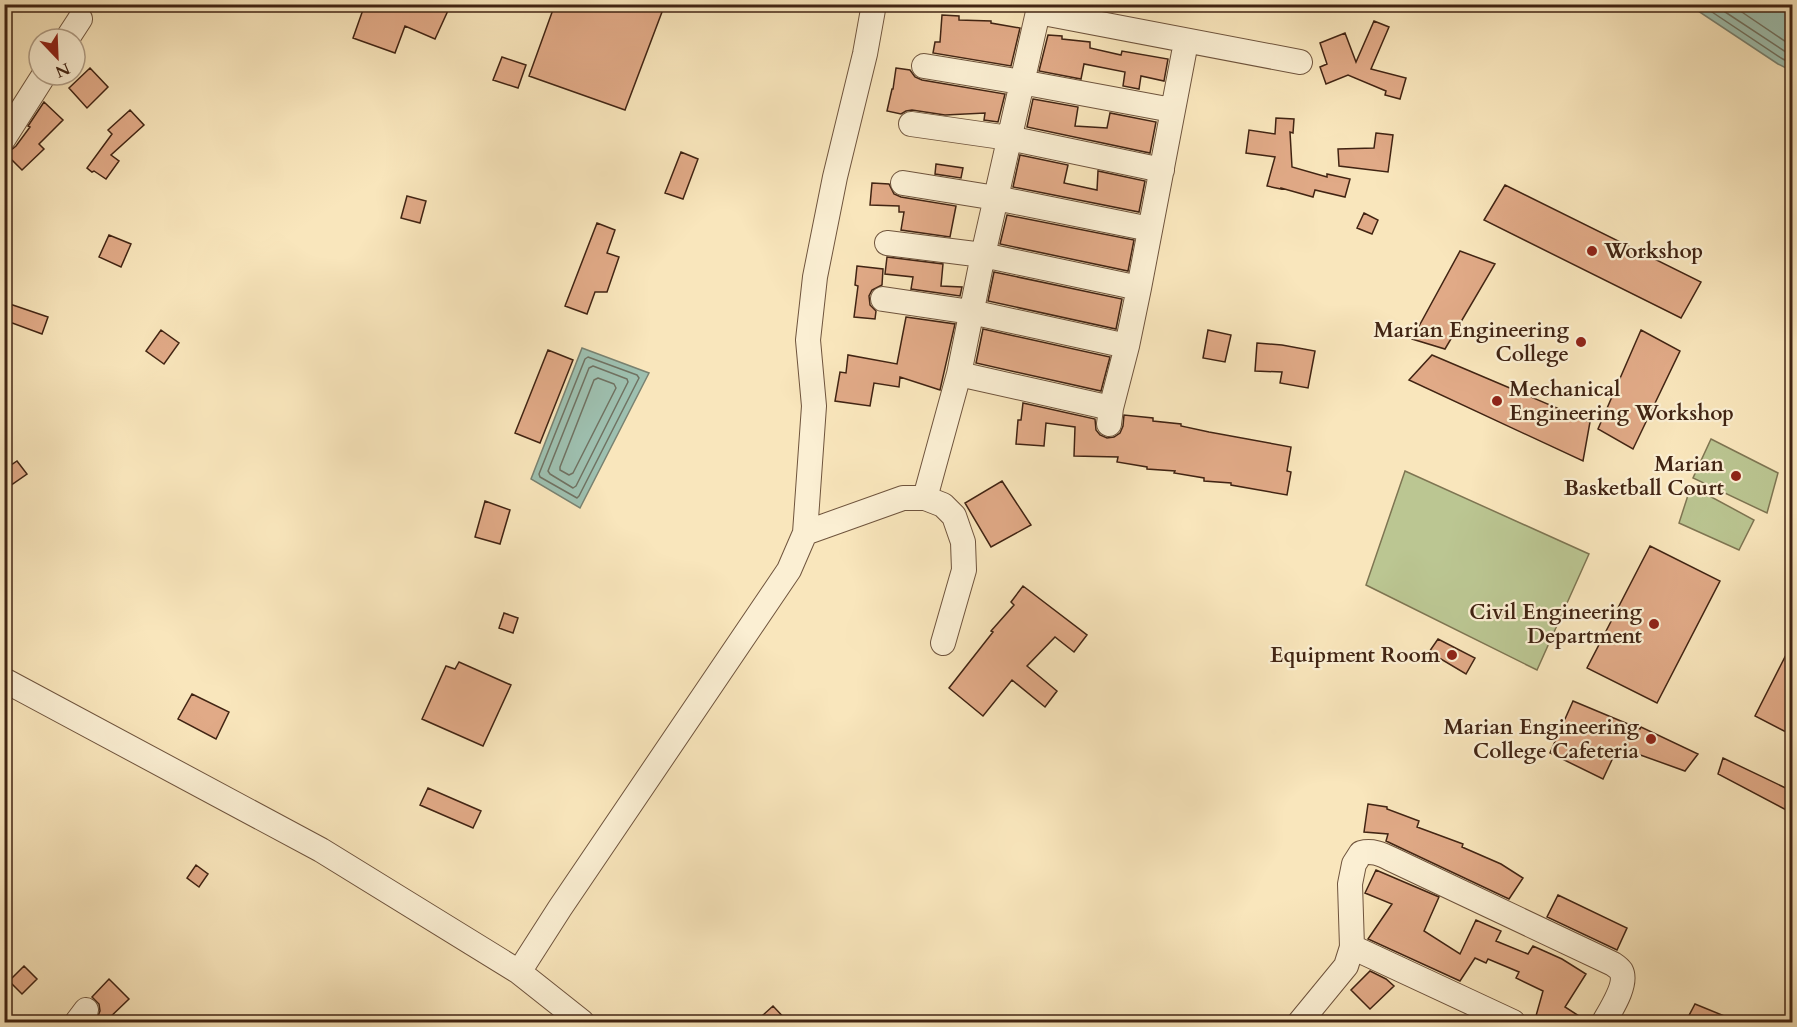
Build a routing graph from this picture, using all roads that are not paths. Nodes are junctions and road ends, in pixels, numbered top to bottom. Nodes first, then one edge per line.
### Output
1 (874, 4) edge
2 (80, 18) dead end
3 (74, 27) edge
4 (1186, 42) junction
5 (1300, 62) dead end
6 (924, 66) dead end
7 (1021, 82) junction
8 (36, 87) edge
9 (1172, 110) junction
10 (911, 124) dead end
11 (4, 138) edge
12 (1009, 138) junction
13 (1162, 170) junction
14 (903, 183) dead end
15 (996, 198) junction
16 (1150, 229) junction
17 (887, 243) dead end
18 (983, 255) junction
19 (1138, 288) junction
20 (883, 299) dead end
21 (971, 312) junction
22 (1126, 346) junction
23 (959, 375) junction
24 (925, 498) junction
25 (805, 533) junction
26 (943, 642) dead end
27 (6, 683) edge
28 (1352, 947) junction
29 (519, 972) junction
30 (582, 1023) edge
31 (1300, 1023) edge
32 (1513, 1023) edge
33 (1604, 1023) edge

1 - 25 street
2 - 3 street
4 - 5 street
4 - 7 street
4 - 9 street
6 - 7 street
7 - 9 street
7 - 12 street
8 - 11 street
9 - 13 street
10 - 12 street
12 - 13 street
12 - 15 street
13 - 16 street
14 - 15 street
15 - 16 street
15 - 18 street
16 - 19 street
17 - 18 street
18 - 19 street
18 - 21 street
19 - 22 street
20 - 21 street
21 - 22 street
21 - 23 street
22 - 23 street
23 - 24 street
24 - 25 street
24 - 26 street
25 - 29 street
27 - 29 street
28 - 31 street
28 - 32 street
28 - 33 street
29 - 30 street

